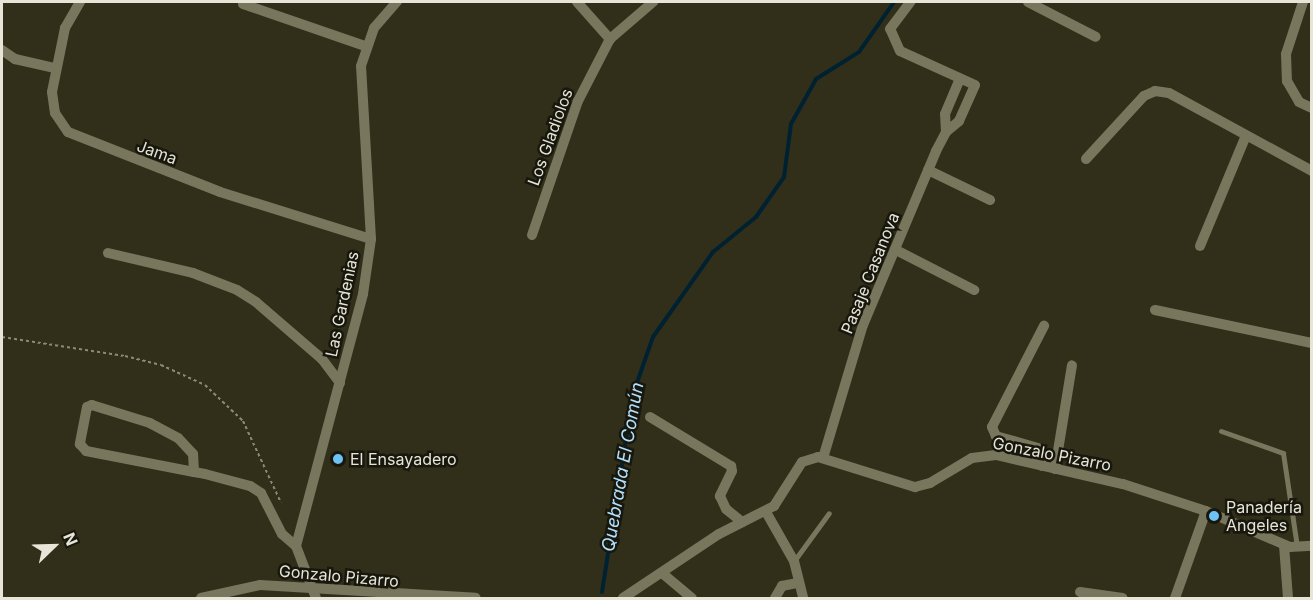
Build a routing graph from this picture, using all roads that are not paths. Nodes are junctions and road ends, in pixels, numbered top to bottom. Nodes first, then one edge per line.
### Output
1 (80, 2) edge
2 (397, 2) edge
3 (577, 2) edge
4 (653, 2) edge
5 (910, 2) edge
6 (1028, 2) edge
7 (1304, 2) edge
8 (243, 4) dead end
9 (1096, 37) dead end
10 (610, 39) junction
11 (365, 46) junction
12 (2, 50) edge
13 (55, 68) junction
14 (960, 79) junction
15 (1311, 108) edge
16 (945, 134) junction
17 (1245, 138) junction
18 (1086, 159) dead end
19 (928, 170) junction
20 (1311, 171) edge
21 (990, 200) dead end
22 (532, 235) dead end
23 (371, 239) junction
24 (1200, 246) dead end
25 (896, 250) junction
26 (108, 253) dead end
27 (974, 290) dead end
28 (1155, 310) dead end
29 (1044, 326) dead end
30 (1311, 343) edge
31 (1072, 365) dead end
32 (340, 383) junction
33 (650, 417) dead end
34 (1221, 431) dead end
35 (823, 458) junction
36 (1042, 466) junction
37 (1055, 469) junction
38 (194, 472) junction
39 (1206, 511) junction
40 (766, 512) junction
41 (829, 513) dead end
42 (742, 522) junction
43 (1284, 545) junction
44 (296, 546) junction
45 (1311, 546) edge
46 (1298, 548) junction
47 (794, 561) junction
48 (662, 573) junction
49 (798, 583) junction
50 (311, 586) junction
51 (1080, 592) dead end
52 (201, 598) edge
53 (316, 598) edge
54 (476, 598) edge
55 (623, 598) edge
56 (692, 598) edge
57 (774, 598) edge
58 (803, 598) edge
59 (1122, 598) edge
60 (1174, 598) edge
61 (1288, 598) edge

1 - 13 street, Jama
2 - 11 street, Las Gardenias
3 - 10 street
4 - 10 street, Los Gladiolos
5 - 14 street
6 - 9 street
7 - 15 street
8 - 11 street
10 - 22 street, Los Gladiolos
11 - 23 street, Las Gardenias
12 - 13 street
13 - 23 street, Jama
14 - 16 street
14 - 16 street
16 - 19 street, Pasaje Casanova
17 - 18 street
17 - 20 street
17 - 24 street
19 - 21 street
19 - 25 street, Pasaje Casanova
23 - 32 street, Las Gardenias
25 - 27 street
25 - 35 street, Pasaje Casanova
26 - 32 street
28 - 30 street
29 - 36 street
31 - 37 street
32 - 44 street, Las Gardenias
33 - 42 street
34 - 46 lane
35 - 36 street, Gonzalo Pizarro
35 - 40 street
36 - 37 street, Gonzalo Pizarro
37 - 39 street, Gonzalo Pizarro
38 - 38 street
38 - 44 street
39 - 43 street, Gonzalo Pizarro
39 - 60 street
40 - 42 street
40 - 47 street
41 - 47 lane
42 - 48 street
43 - 46 street, Gonzalo Pizarro
43 - 61 street
44 - 50 street
45 - 46 street, Gonzalo Pizarro
47 - 49 street
48 - 55 street
48 - 56 street
49 - 57 street
49 - 58 street
50 - 52 street, Gonzalo Pizarro
50 - 53 street
50 - 54 street, Gonzalo Pizarro
51 - 59 street

